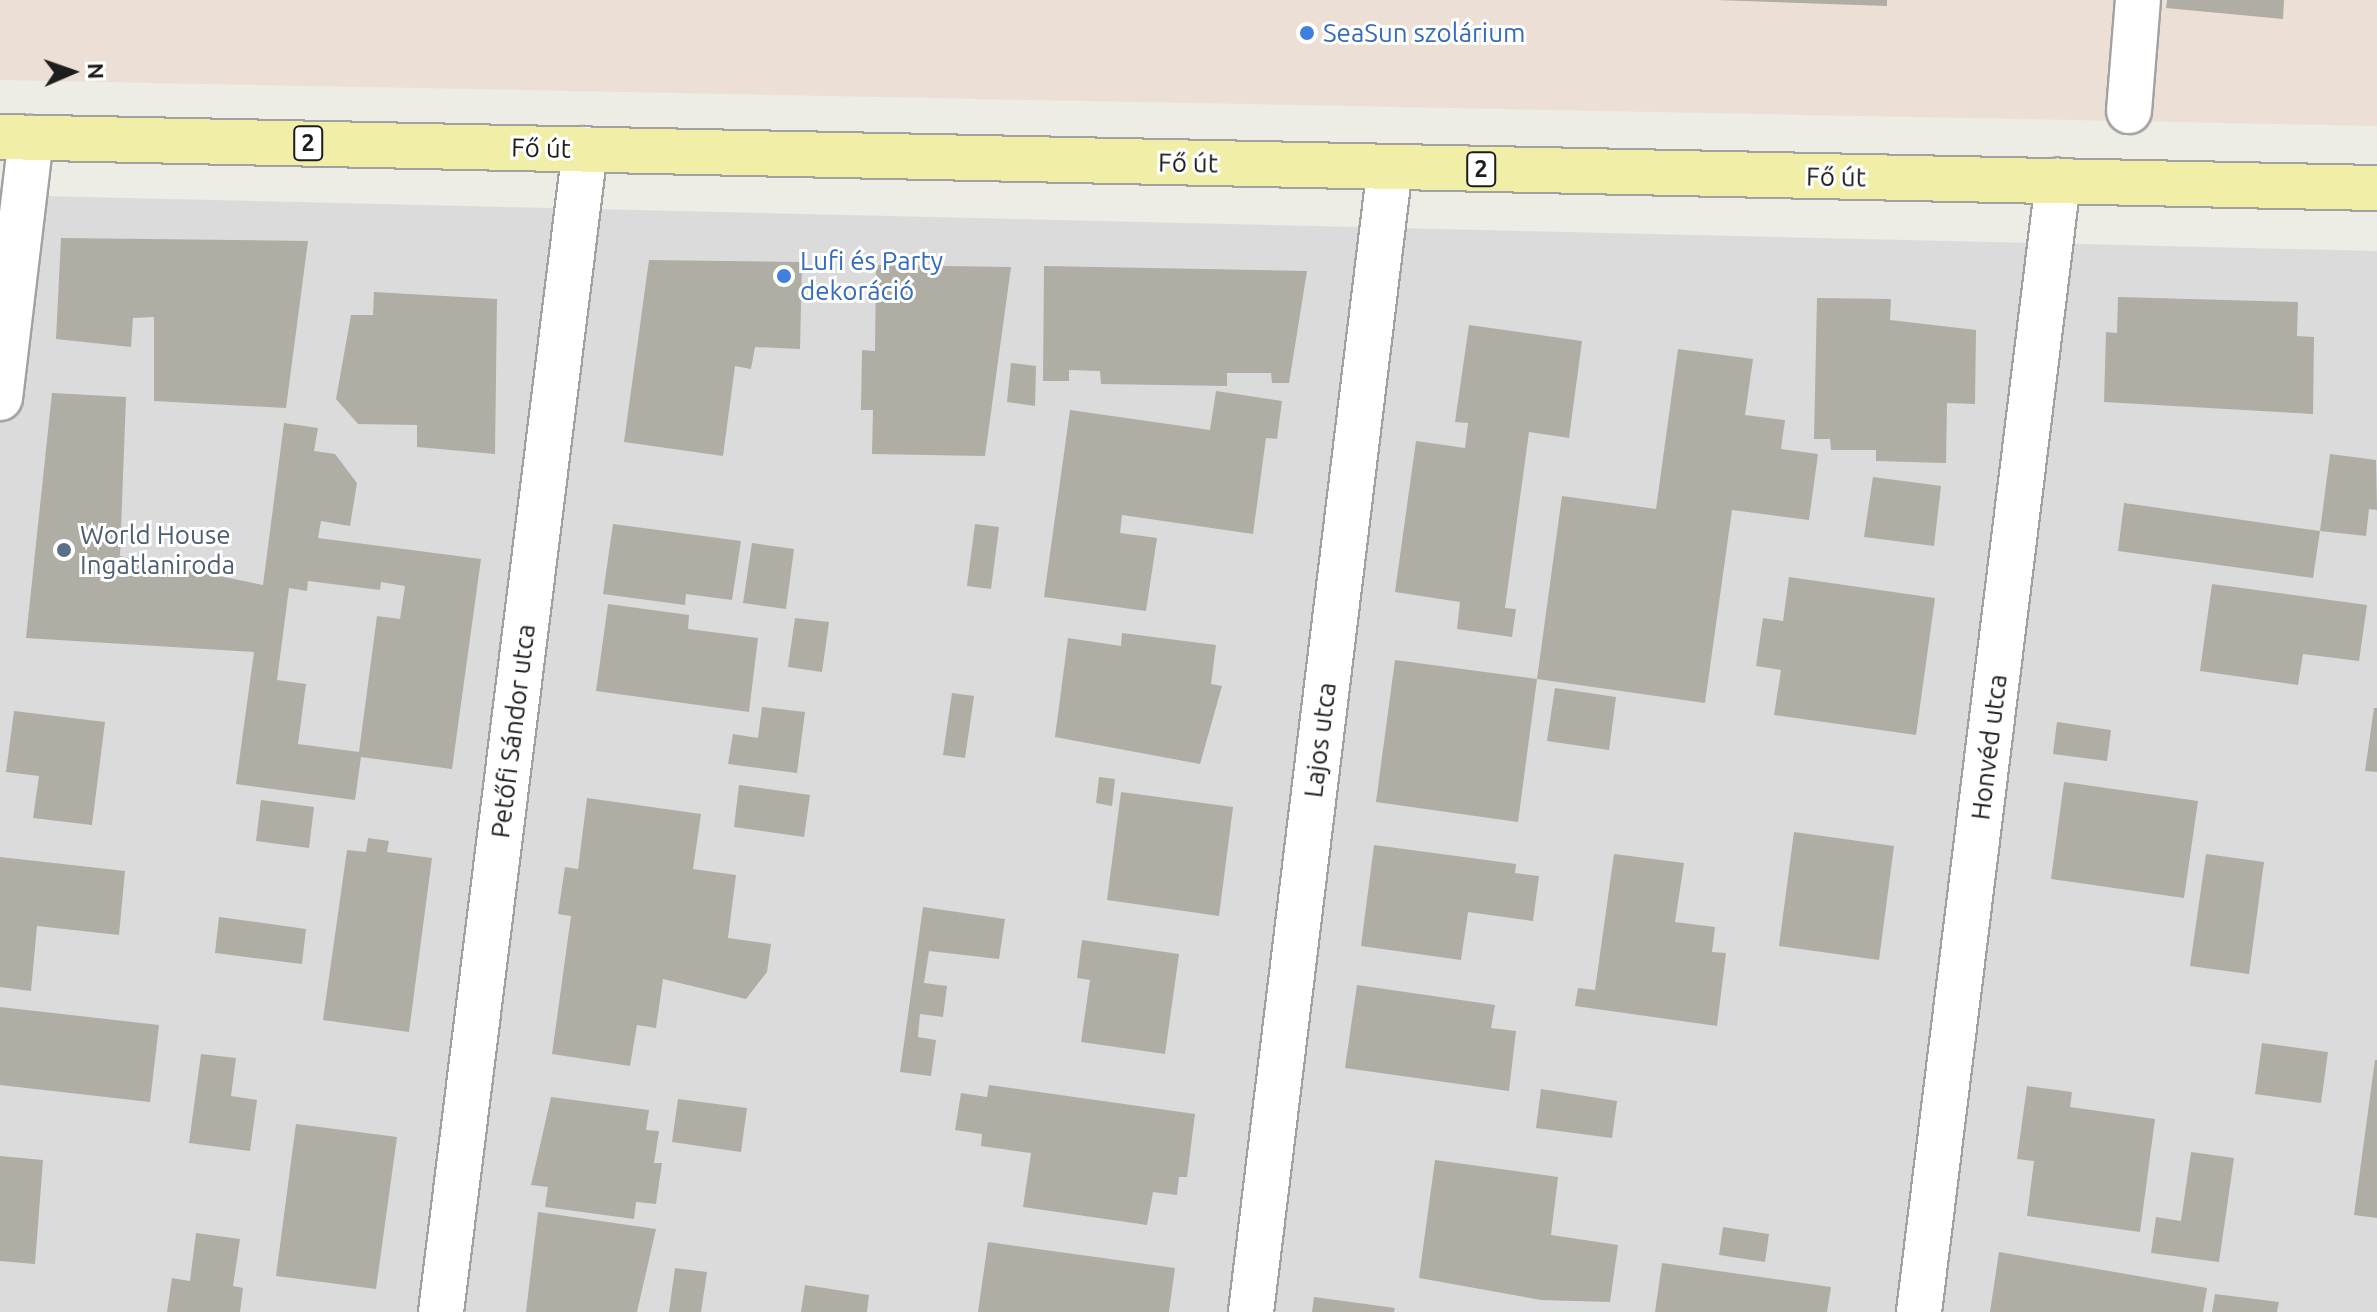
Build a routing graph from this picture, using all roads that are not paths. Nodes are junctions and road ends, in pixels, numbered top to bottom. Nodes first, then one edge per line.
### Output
1 (2138, 0) edge
2 (2129, 111) dead end
3 (16, 137) edge
4 (585, 149) junction
5 (1390, 167) junction
6 (13, 180) edge
7 (2058, 181) junction
8 (2377, 188) edge
9 (0, 398) edge
10 (441, 1312) edge
11 (1251, 1312) edge
12 (1919, 1312) edge

1 - 2 street
3 - 4 main road, Fő út / 2
3 - 6 street
4 - 5 main road, Fő út / 2
4 - 10 street, Petőfi Sándor utca
5 - 7 main road, Fő út / 2
5 - 11 street, Lajos utca
6 - 9 street
7 - 8 main road, Fő út / 2
7 - 12 street, Honvéd utca

